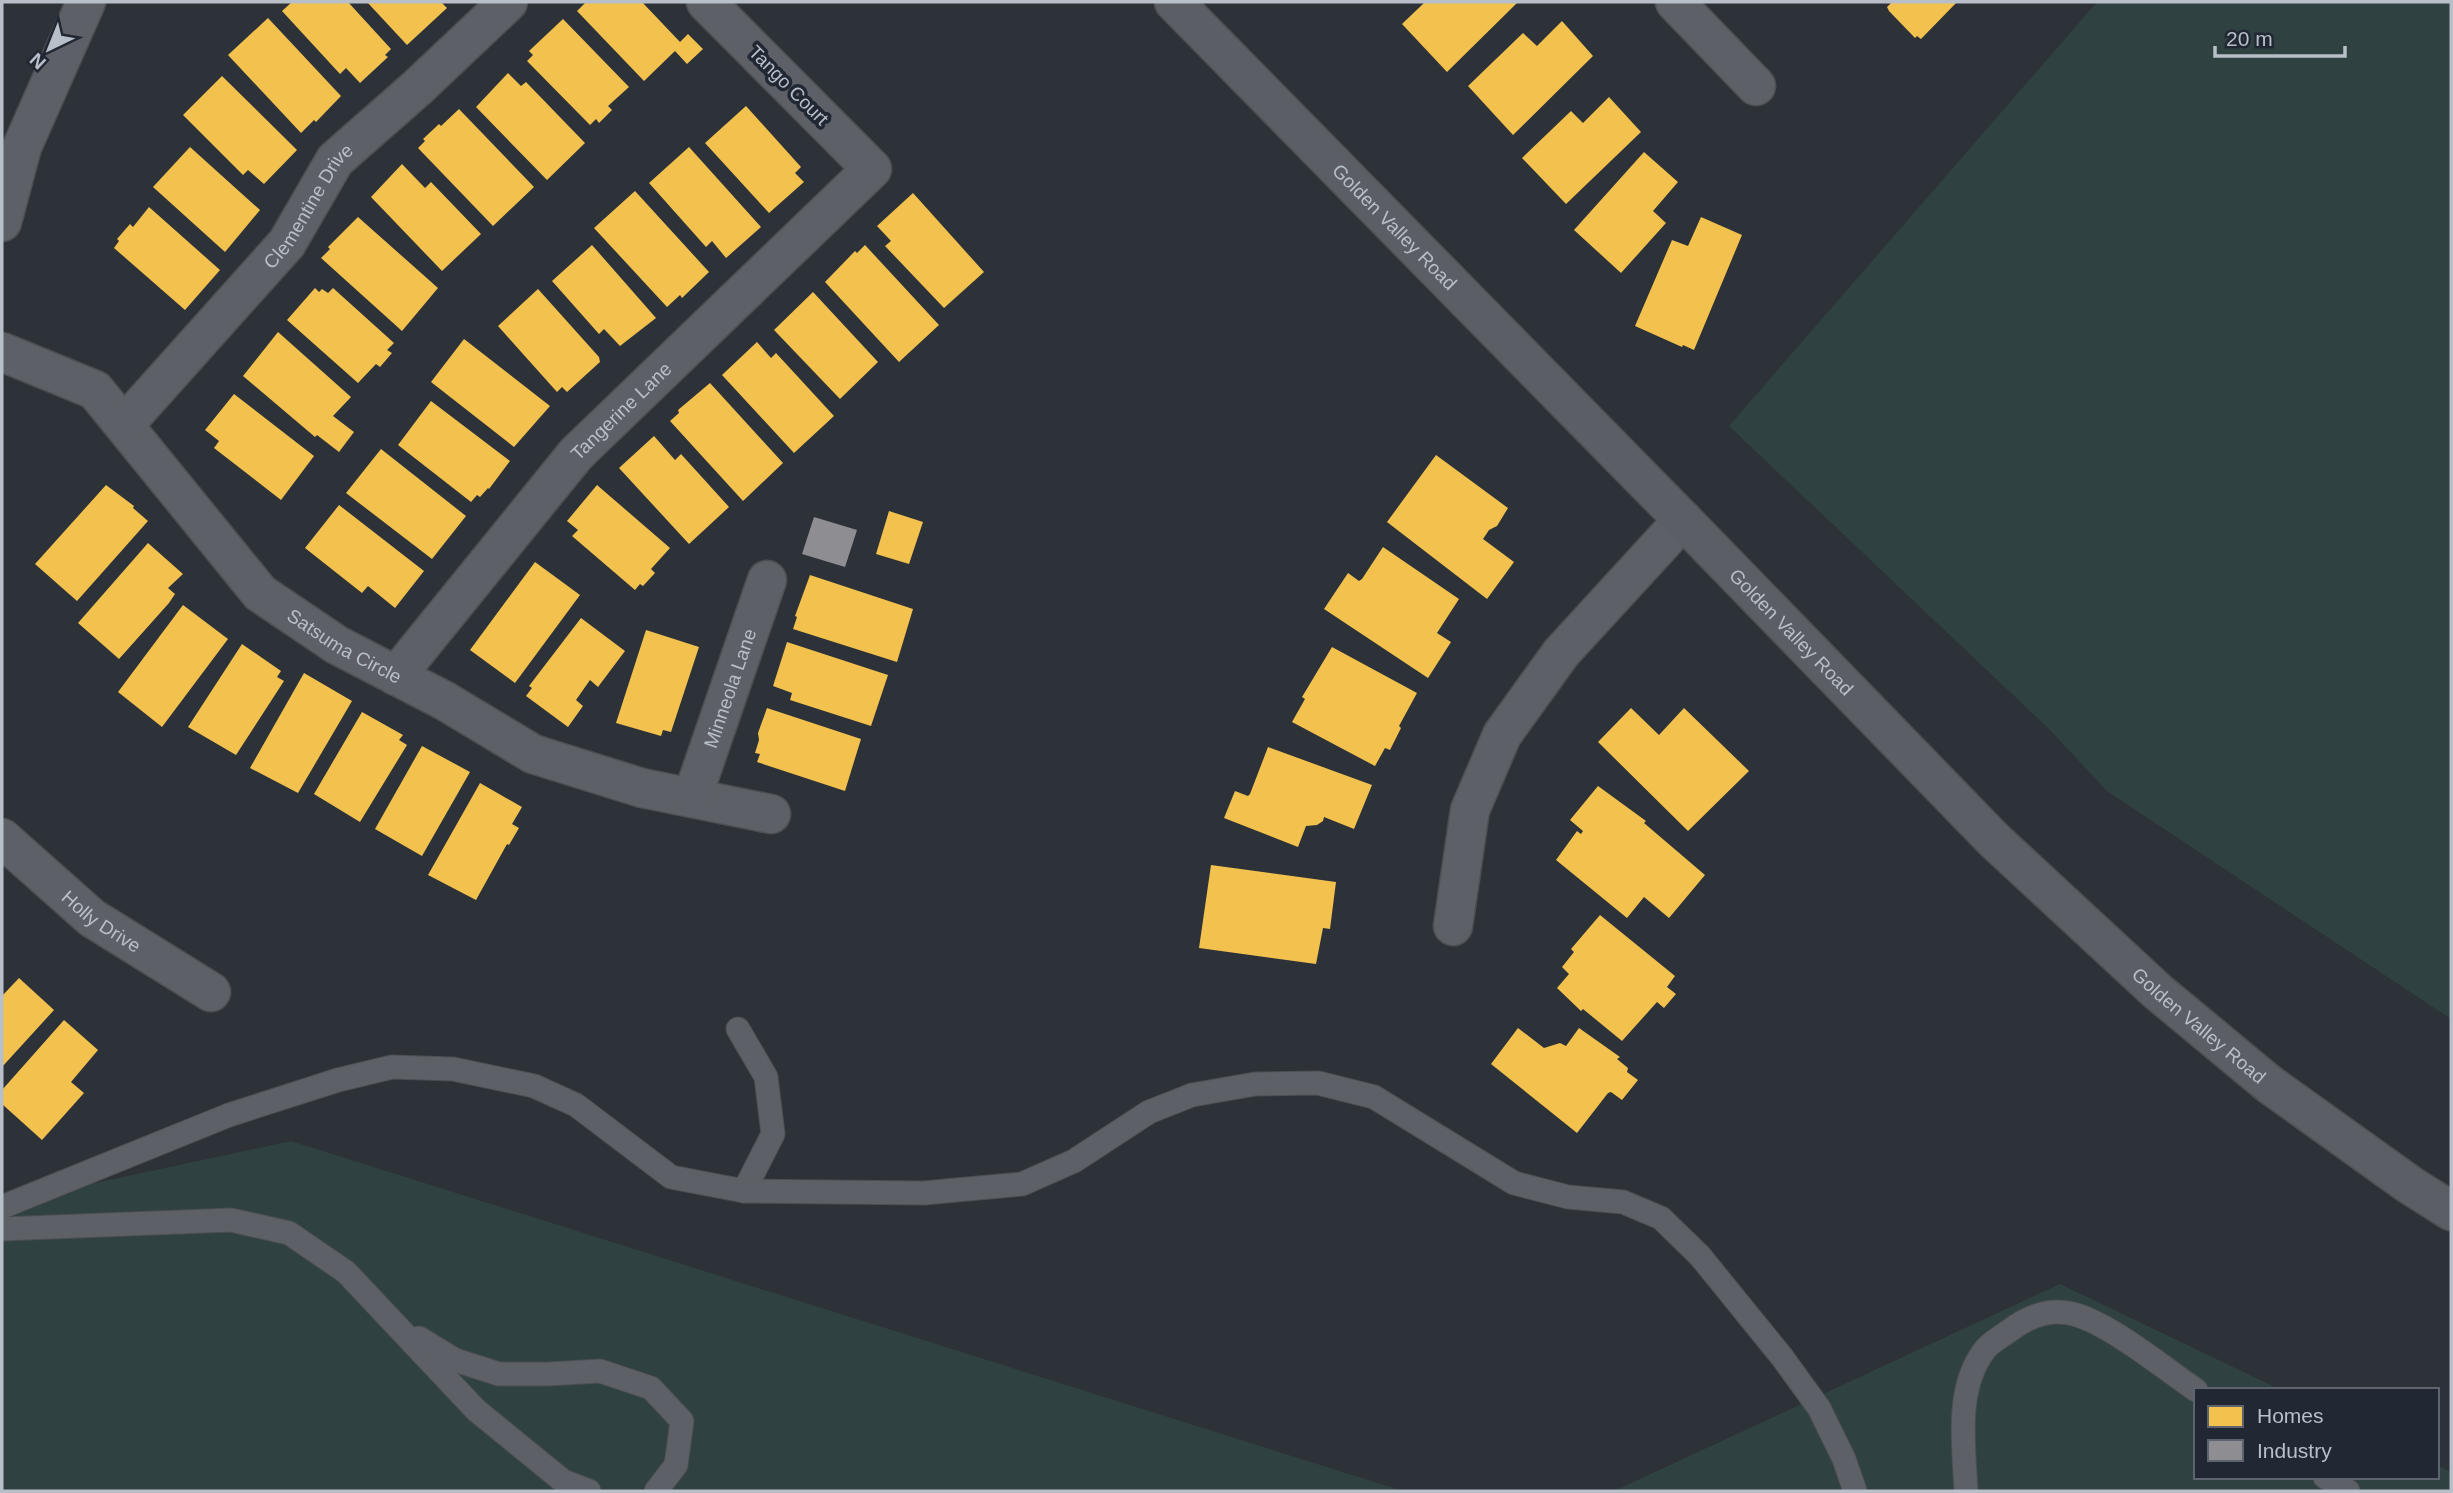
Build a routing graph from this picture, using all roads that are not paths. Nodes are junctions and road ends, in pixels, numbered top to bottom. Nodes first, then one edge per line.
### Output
1 (86, 2) edge
2 (508, 2) edge
3 (706, 2) edge
4 (1174, 2) edge
5 (1675, 2) edge
6 (1756, 86) dead end
7 (872, 169) joint
8 (2, 222) edge
9 (2, 352) edge
10 (124, 425) junction
11 (1683, 520) junction
12 (767, 580) dead end
13 (396, 676) junction
14 (692, 798) junction
15 (771, 814) dead end
16 (2, 838) edge
17 (1453, 926) dead end
18 (211, 992) dead end
19 (738, 1029) dead end
20 (744, 1191) junction
21 (2, 1207) edge
22 (2451, 1211) edge
23 (2, 1229) edge
24 (393, 1322) junction
25 (2194, 1389) edge
26 (2328, 1479) edge
27 (589, 1491) edge
28 (656, 1491) edge
29 (1855, 1491) edge
30 (1966, 1491) edge
31 (2348, 1491) edge

1 - 8 street
2 - 10 street, Clementine Drive
3 - 7 street, Tango Court
4 - 11 main road, Golden Valley Road
5 - 6 street
7 - 13 street, Tangerine Lane
9 - 10 street, Satsuma Circle
10 - 13 street, Satsuma Circle
11 - 17 street
11 - 22 main road, Golden Valley Road
12 - 14 street, Minneola Lane
13 - 14 street, Satsuma Circle
14 - 15 street, Satsuma Circle
16 - 18 street, Holly Drive
19 - 20 lane
20 - 21 lane
20 - 29 lane
23 - 24 lane
24 - 27 lane
24 - 28 lane
25 - 30 lane
26 - 31 lane

